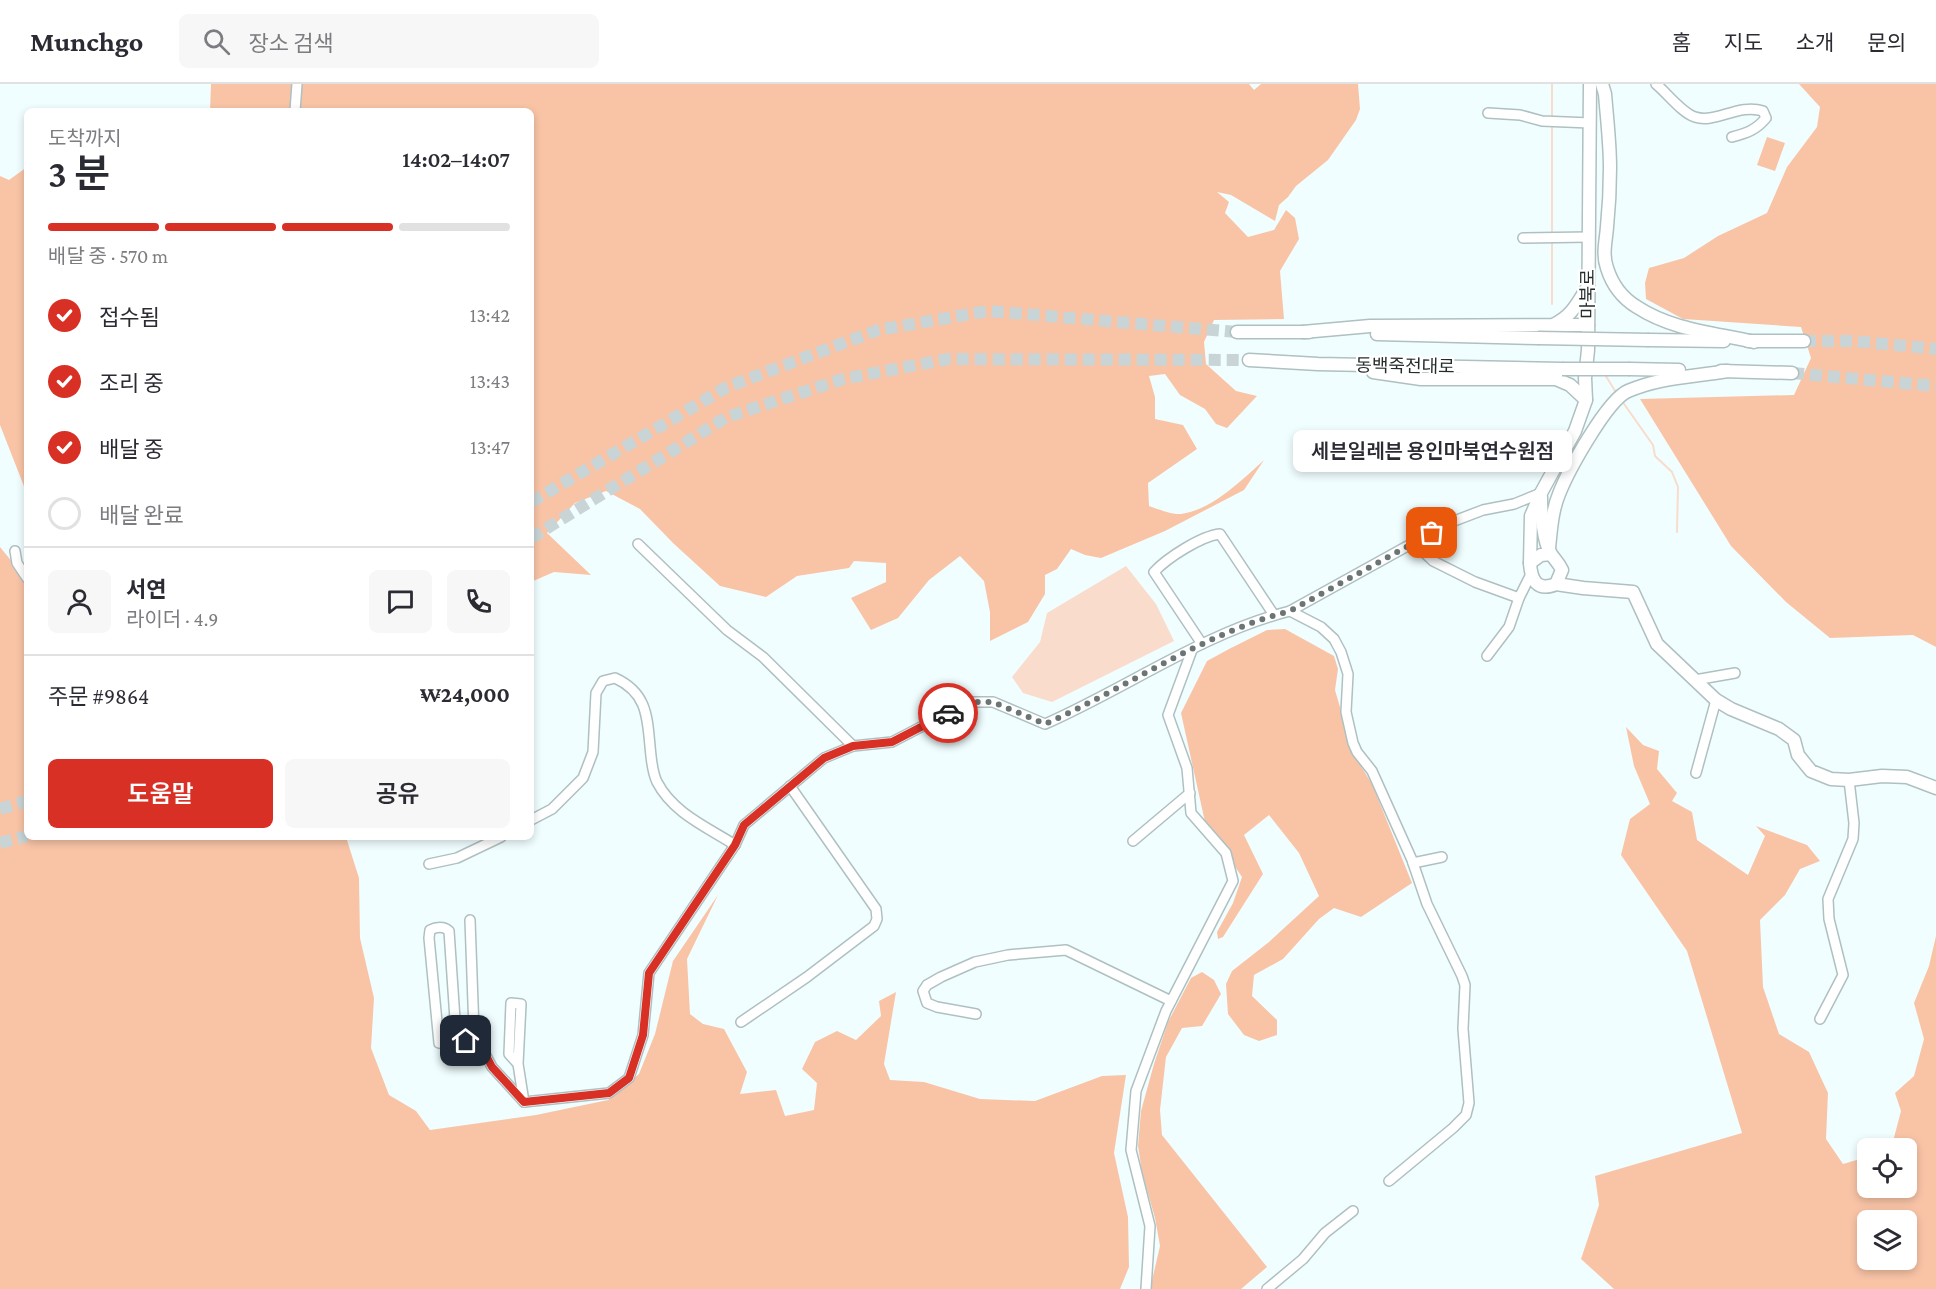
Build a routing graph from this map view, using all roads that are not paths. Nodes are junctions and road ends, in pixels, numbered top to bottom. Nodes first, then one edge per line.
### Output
1 (297, 84) edge
2 (1590, 84) edge
3 (1602, 84) edge
4 (1656, 84) edge
5 (295, 108) edge
6 (1488, 113) dead end
7 (1590, 123) junction
8 (1732, 137) dead end
9 (1589, 237) junction
10 (1523, 238) dead end
11 (1588, 287) junction
12 (1553, 325) junction
13 (1588, 325) junction
14 (1237, 332) tunnel mouth
15 (1303, 332) junction
16 (1804, 341) tunnel mouth
17 (1754, 342) junction
18 (1249, 360) tunnel mouth
19 (1727, 372) junction
20 (1792, 373) tunnel mouth
21 (1559, 374) junction
22 (1585, 378) junction
23 (1586, 400) junction
24 (1541, 493) junction
25 (1414, 543) junction
26 (638, 544) dead end
27 (15, 551) dead end
28 (1550, 551) junction
29 (1530, 569) junction
30 (24, 574) edge
31 (1556, 584) junction
32 (1519, 598) junction
33 (1290, 611) junction
34 (1274, 615) junction
35 (1202, 644) junction
36 (1192, 650) junction
37 (1487, 656) dead end
38 (1735, 673) dead end
39 (1695, 680) junction
40 (1716, 700) junction
41 (853, 746) junction
42 (1696, 773) dead end
43 (1849, 780) junction
44 (790, 786) junction
45 (1936, 788) edge
46 (1190, 794) junction
47 (534, 818) edge
48 (495, 840) edge
49 (1132, 841) dead end
50 (735, 845) junction
51 (1442, 857) dead end
52 (1413, 863) junction
53 (429, 864) dead end
54 (470, 920) dead end
55 (1171, 1001) junction
56 (976, 1014) dead end
57 (1820, 1019) dead end
58 (741, 1022) dead end
59 (466, 1041) junction
60 (518, 1064) junction
61 (524, 1102) junction
62 (1389, 1181) dead end
63 (1353, 1211) dead end
64 (1146, 1289) edge
65 (1267, 1289) edge

1 - 5 street
2 - 7 main road, 마북로
3 - 17 main road
4 - 8 street
6 - 7 street
7 - 9 main road, 마북로
9 - 10 street
9 - 11 main road, 마북로
11 - 12 main road
11 - 13 main road, 마북로
12 - 13 main road
12 - 15 main road
13 - 22 main road, 마북로
14 - 15 main road, 동백죽전대로
15 - 17 main road, 동백죽전대로, bridge
16 - 17 main road
18 - 21 main road, 동백죽전대로
19 - 20 main road
19 - 21 main road, bridge
19 - 28 main road
21 - 22 main road
21 - 23 main road
22 - 23 main road, 마북로
23 - 24 main road, 마북로
24 - 25 street
24 - 28 main road
24 - 29 main road, 마북로
25 - 32 street
25 - 33 street
26 - 41 street
27 - 30 street
28 - 29 main road
28 - 31 main road
29 - 31 main road
29 - 32 street
31 - 39 main road
32 - 37 street
33 - 34 street
33 - 52 street
34 - 35 street
34 - 35 street
35 - 36 street
36 - 41 street
36 - 46 street
38 - 39 street
39 - 40 main road
40 - 42 street
40 - 43 main road
41 - 44 street
43 - 45 main road
43 - 57 street
44 - 50 street
44 - 58 street
46 - 49 street
46 - 55 street
47 - 50 street
48 - 53 street
50 - 61 street
51 - 52 street
52 - 62 street
54 - 59 street
55 - 56 street
55 - 64 street
59 - 59 street
59 - 61 street
60 - 60 street
60 - 61 street
63 - 65 street

